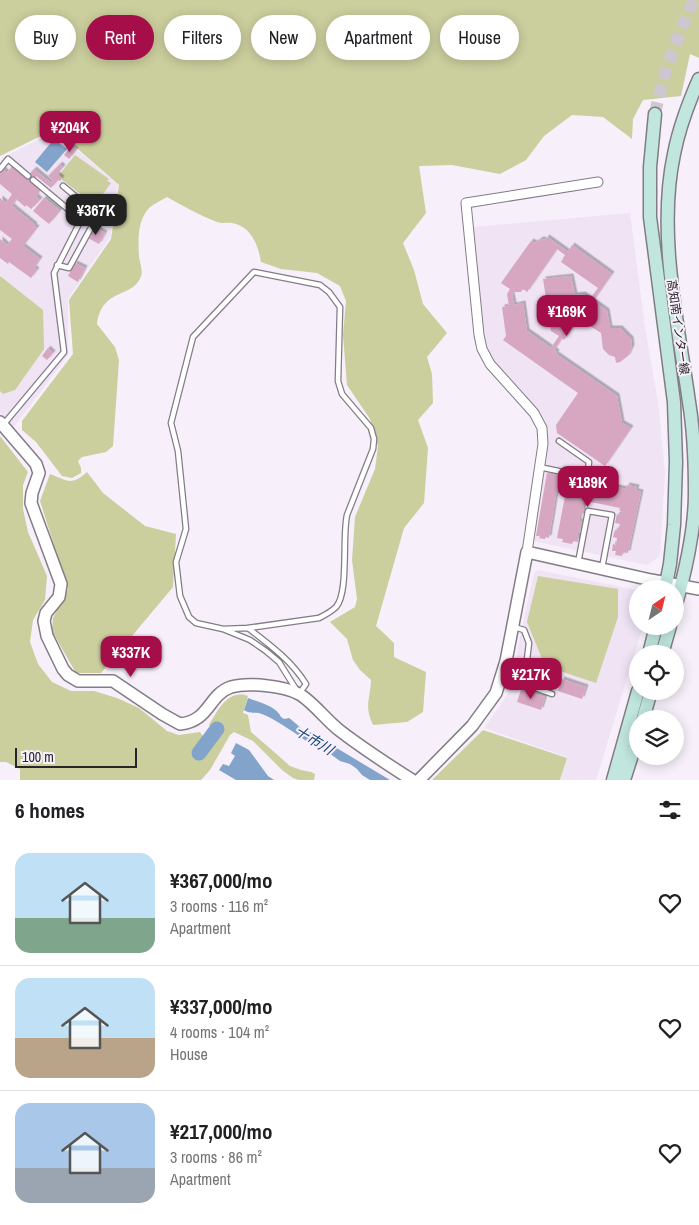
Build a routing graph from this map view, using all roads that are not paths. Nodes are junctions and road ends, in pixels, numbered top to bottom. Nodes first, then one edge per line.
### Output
1 (699, 79) edge
2 (655, 114) tunnel mouth
3 (0, 169) edge
4 (28, 176) dead end
5 (33, 180) dead end
6 (598, 182) dead end
7 (63, 186) dead end
8 (57, 265) junction
9 (694, 407) edge
10 (2, 423) edge
11 (559, 441) dead end
12 (539, 468) junction
13 (527, 552) junction
14 (578, 564) junction
15 (601, 569) junction
16 (642, 580) edge
17 (666, 580) edge
18 (681, 580) edge
19 (684, 587) edge
20 (699, 589) edge
21 (513, 627) junction
22 (248, 628) junction
23 (223, 629) junction
24 (299, 694) junction
25 (552, 694) dead end
26 (635, 700) edge
27 (629, 764) edge
28 (412, 780) edge
29 (419, 780) edge
30 (613, 780) edge
31 (624, 780) edge

1 - 9 main road, 高知南インター線
2 - 17 main road, 高知南インター線
3 - 4 lane
5 - 8 lane
6 - 12 street
7 - 8 lane
8 - 10 lane
9 - 18 main road, 高知南インター線
10 - 24 street
11 - 12 lane
12 - 13 street
13 - 14 street
13 - 21 street
14 - 15 street
14 - 15 lane
15 - 16 street
19 - 20 street
21 - 25 lane
21 - 29 street
22 - 23 lane
22 - 23 lane
22 - 24 lane
23 - 24 lane
24 - 28 street
26 - 30 main road
27 - 31 main road

